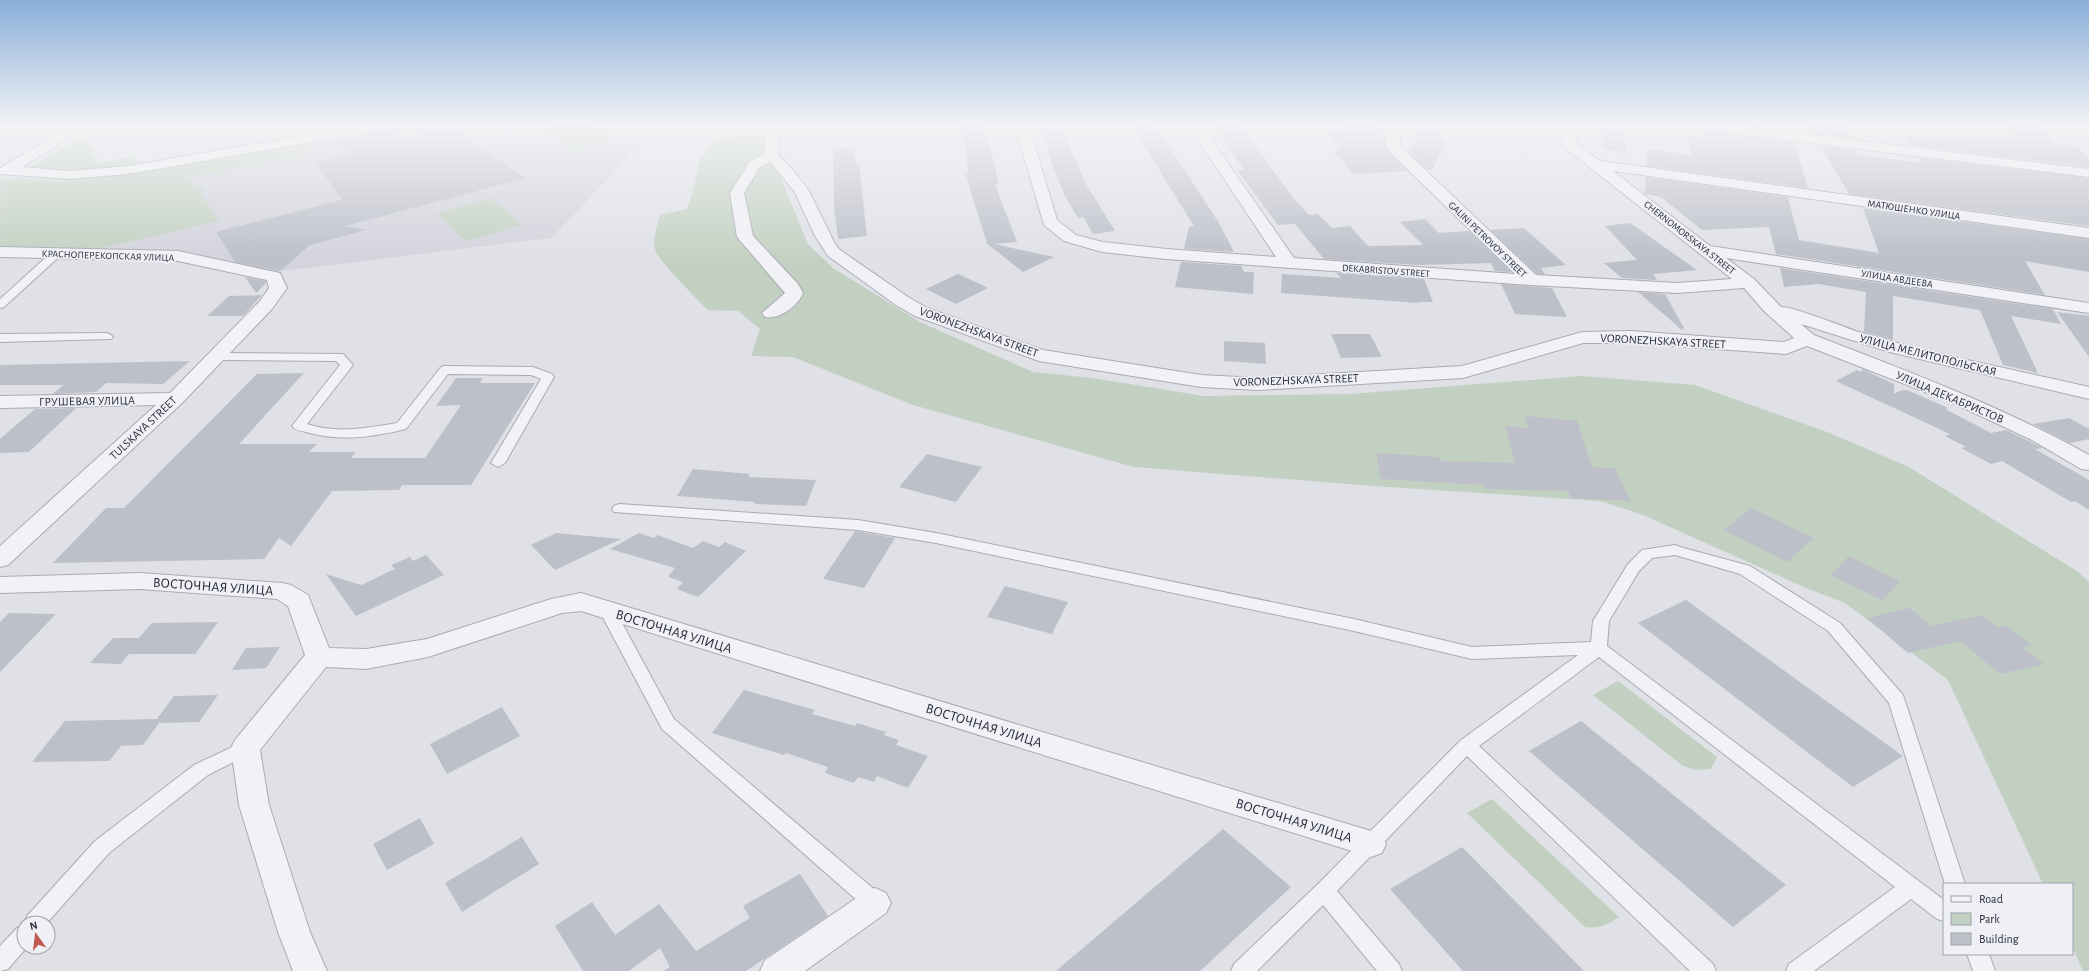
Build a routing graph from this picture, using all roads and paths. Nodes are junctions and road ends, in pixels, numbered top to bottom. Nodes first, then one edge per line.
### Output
1 (20, 171) edge
2 (113, 171) edge
3 (750, 171) edge
4 (787, 171) edge
5 (1035, 171) edge
6 (1226, 171) edge
7 (1419, 171) edge
8 (1606, 171) edge
9 (1649, 171) edge
10 (2075, 171) edge
11 (2089, 173) edge
12 (2089, 233) edge
13 (1706, 249) junction
14 (0, 252) edge
15 (57, 253) junction
16 (1288, 262) junction
17 (1531, 280) junction
18 (1748, 283) junction
19 (278, 288) joint
20 (0, 305) edge
21 (1770, 307) junction
22 (2089, 308) edge
23 (772, 313) dead end
24 (107, 337) dead end
25 (0, 338) edge
26 (1807, 339) junction
27 (215, 357) junction
28 (2089, 393) edge
29 (175, 399) junction
30 (0, 402) edge
31 (498, 463) dead end
32 (2089, 464) edge
33 (619, 509) dead end
34 (0, 559) edge
35 (0, 585) edge
36 (607, 610) junction
37 (1599, 648) junction
38 (320, 657) junction
39 (1467, 745) junction
40 (245, 748) junction
41 (1371, 844) junction
42 (1955, 883) edge
43 (1912, 886) junction
44 (1324, 891) junction
45 (875, 903) joint
46 (1943, 911) edge
47 (41, 915) edge
48 (16, 944) edge
49 (1978, 955) edge
50 (0, 962) edge
51 (310, 971) edge
52 (777, 971) edge
53 (1242, 971) edge
54 (1390, 971) edge
55 (1704, 971) edge
56 (1797, 971) edge
57 (1984, 971) edge

1 - 2 street
3 - 23 street
4 - 26 street, VORONEZHSKAYA STREET
5 - 16 street, DEKABRISTOV STREET
6 - 16 street
7 - 17 street, GALINI PETROVOY STREET
8 - 13 street, CHERNOMORSKAYA STREET
9 - 12 street, МАТЮШЕНКО УЛИЦА
10 - 11 street
13 - 18 street, CHERNOMORSKAYA STREET
13 - 22 street, УЛИЦА АВДЕЕВА
14 - 15 street, КРАСНОПЕРЕКОПСКАЯ УЛИЦА
15 - 19 street, КРАСНОПЕРЕКОПСКАЯ УЛИЦА
15 - 20 lane
16 - 17 street, DEKABRISTOV STREET
17 - 18 street, DEKABRISTOV STREET
18 - 21 street
19 - 27 street, TULSKAYA STREET
21 - 26 street
21 - 28 street, УЛИЦА МЕЛИТОПОЛЬСКАЯ
24 - 25 lane
26 - 32 street, УЛИЦА ДЕКАБРИСТОВ
27 - 29 street, TULSKAYA STREET
27 - 31 lane
29 - 30 street, ГРУШЕВАЯ УЛИЦА
29 - 34 street, TULSKAYA STREET
33 - 37 lane
35 - 38 street, ВОСТОЧНАЯ УЛИЦА
36 - 38 street, ВОСТОЧНАЯ УЛИЦА
36 - 41 street, ВОСТОЧНАЯ УЛИЦА
36 - 45 lane
37 - 39 lane
37 - 42 lane
37 - 43 lane
38 - 40 street
39 - 41 lane
39 - 55 lane
40 - 47 lane
40 - 51 street
41 - 44 lane
43 - 46 lane
43 - 56 lane
44 - 53 lane
44 - 54 lane
45 - 52 street
48 - 50 lane
49 - 57 lane

